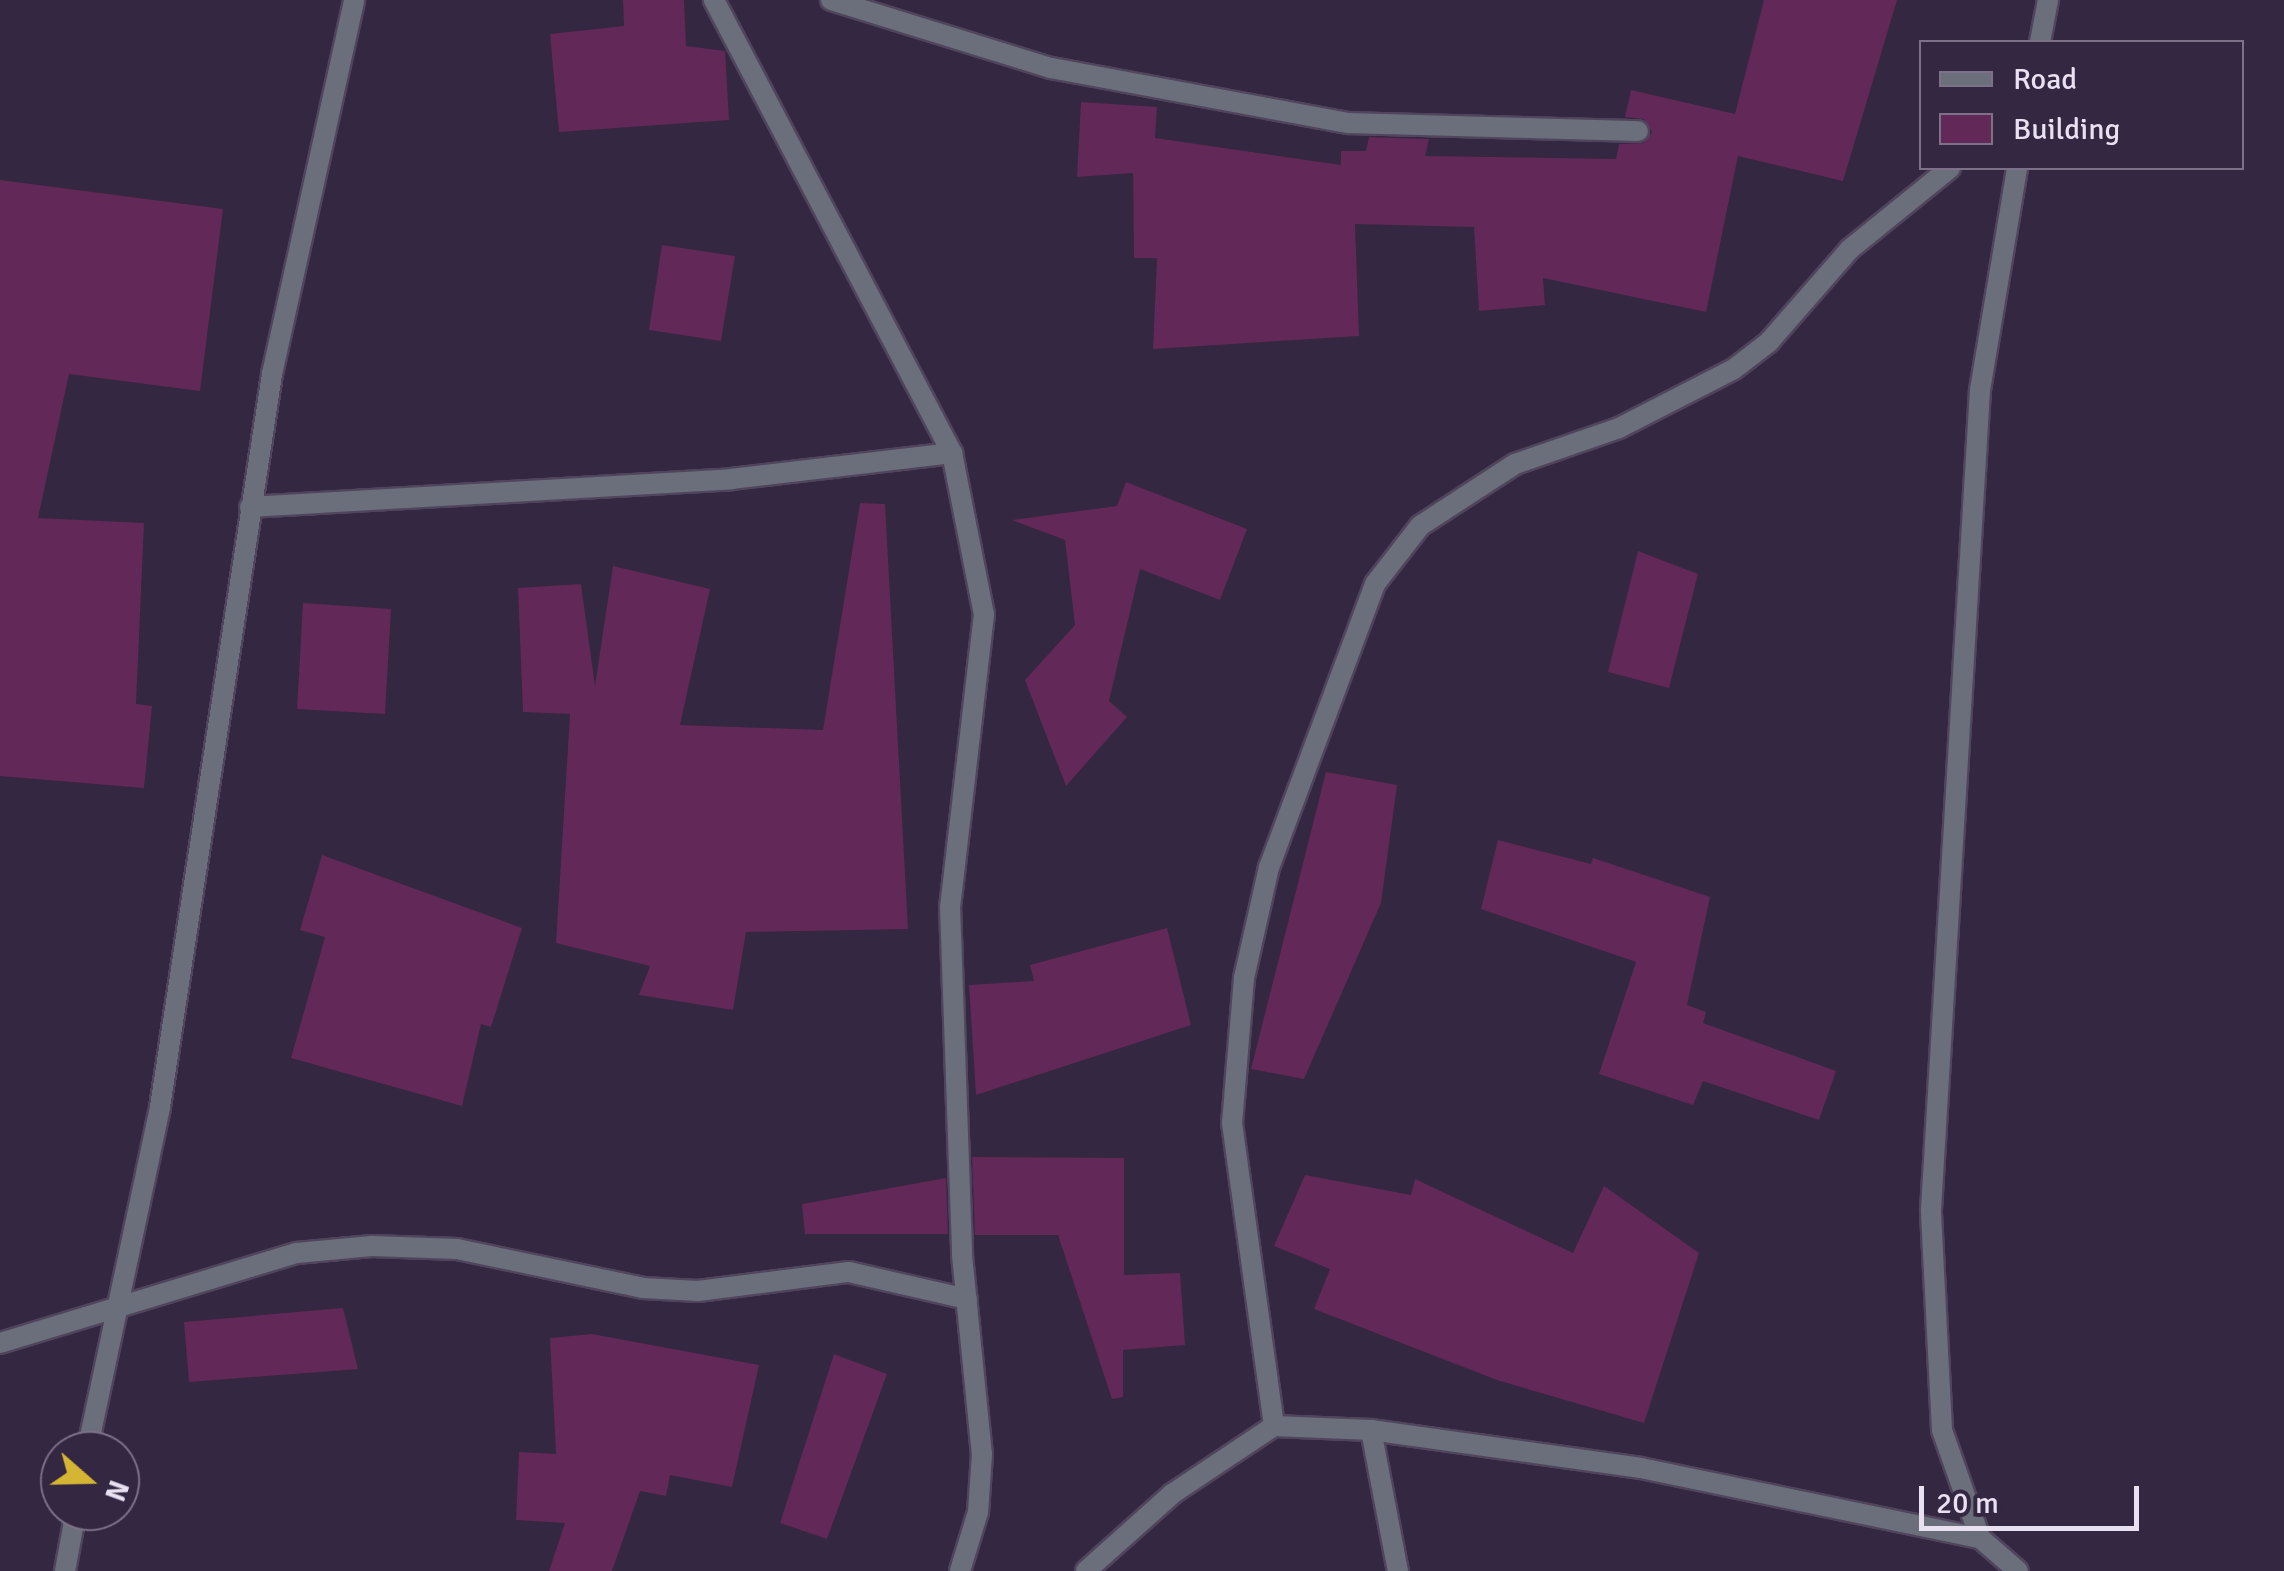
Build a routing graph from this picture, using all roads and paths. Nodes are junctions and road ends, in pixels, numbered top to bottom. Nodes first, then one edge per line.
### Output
1 (354, 0) edge
2 (714, 0) edge
3 (831, 0) edge
4 (2048, 0) edge
5 (2040, 40) edge
6 (1638, 131) dead end
7 (1948, 170) edge
8 (2017, 170) edge
9 (952, 453) junction
10 (250, 507) junction
11 (967, 1299) junction
12 (116, 1310) junction
13 (0, 1344) edge
14 (1274, 1426) junction
15 (1371, 1430) junction
16 (91, 1431) edge
17 (72, 1531) edge
18 (1980, 1538) junction
19 (64, 1571) edge
20 (960, 1571) edge
21 (1086, 1571) edge
22 (1398, 1571) edge
23 (2018, 1571) edge

1 - 10 street
2 - 9 street
3 - 6 street
4 - 5 street
7 - 14 street
8 - 18 street
9 - 10 street
9 - 11 street
10 - 12 street
11 - 12 street
11 - 20 street
12 - 13 street
12 - 16 street
14 - 15 street
14 - 21 street
15 - 18 street
15 - 22 street
17 - 19 street
18 - 23 street

